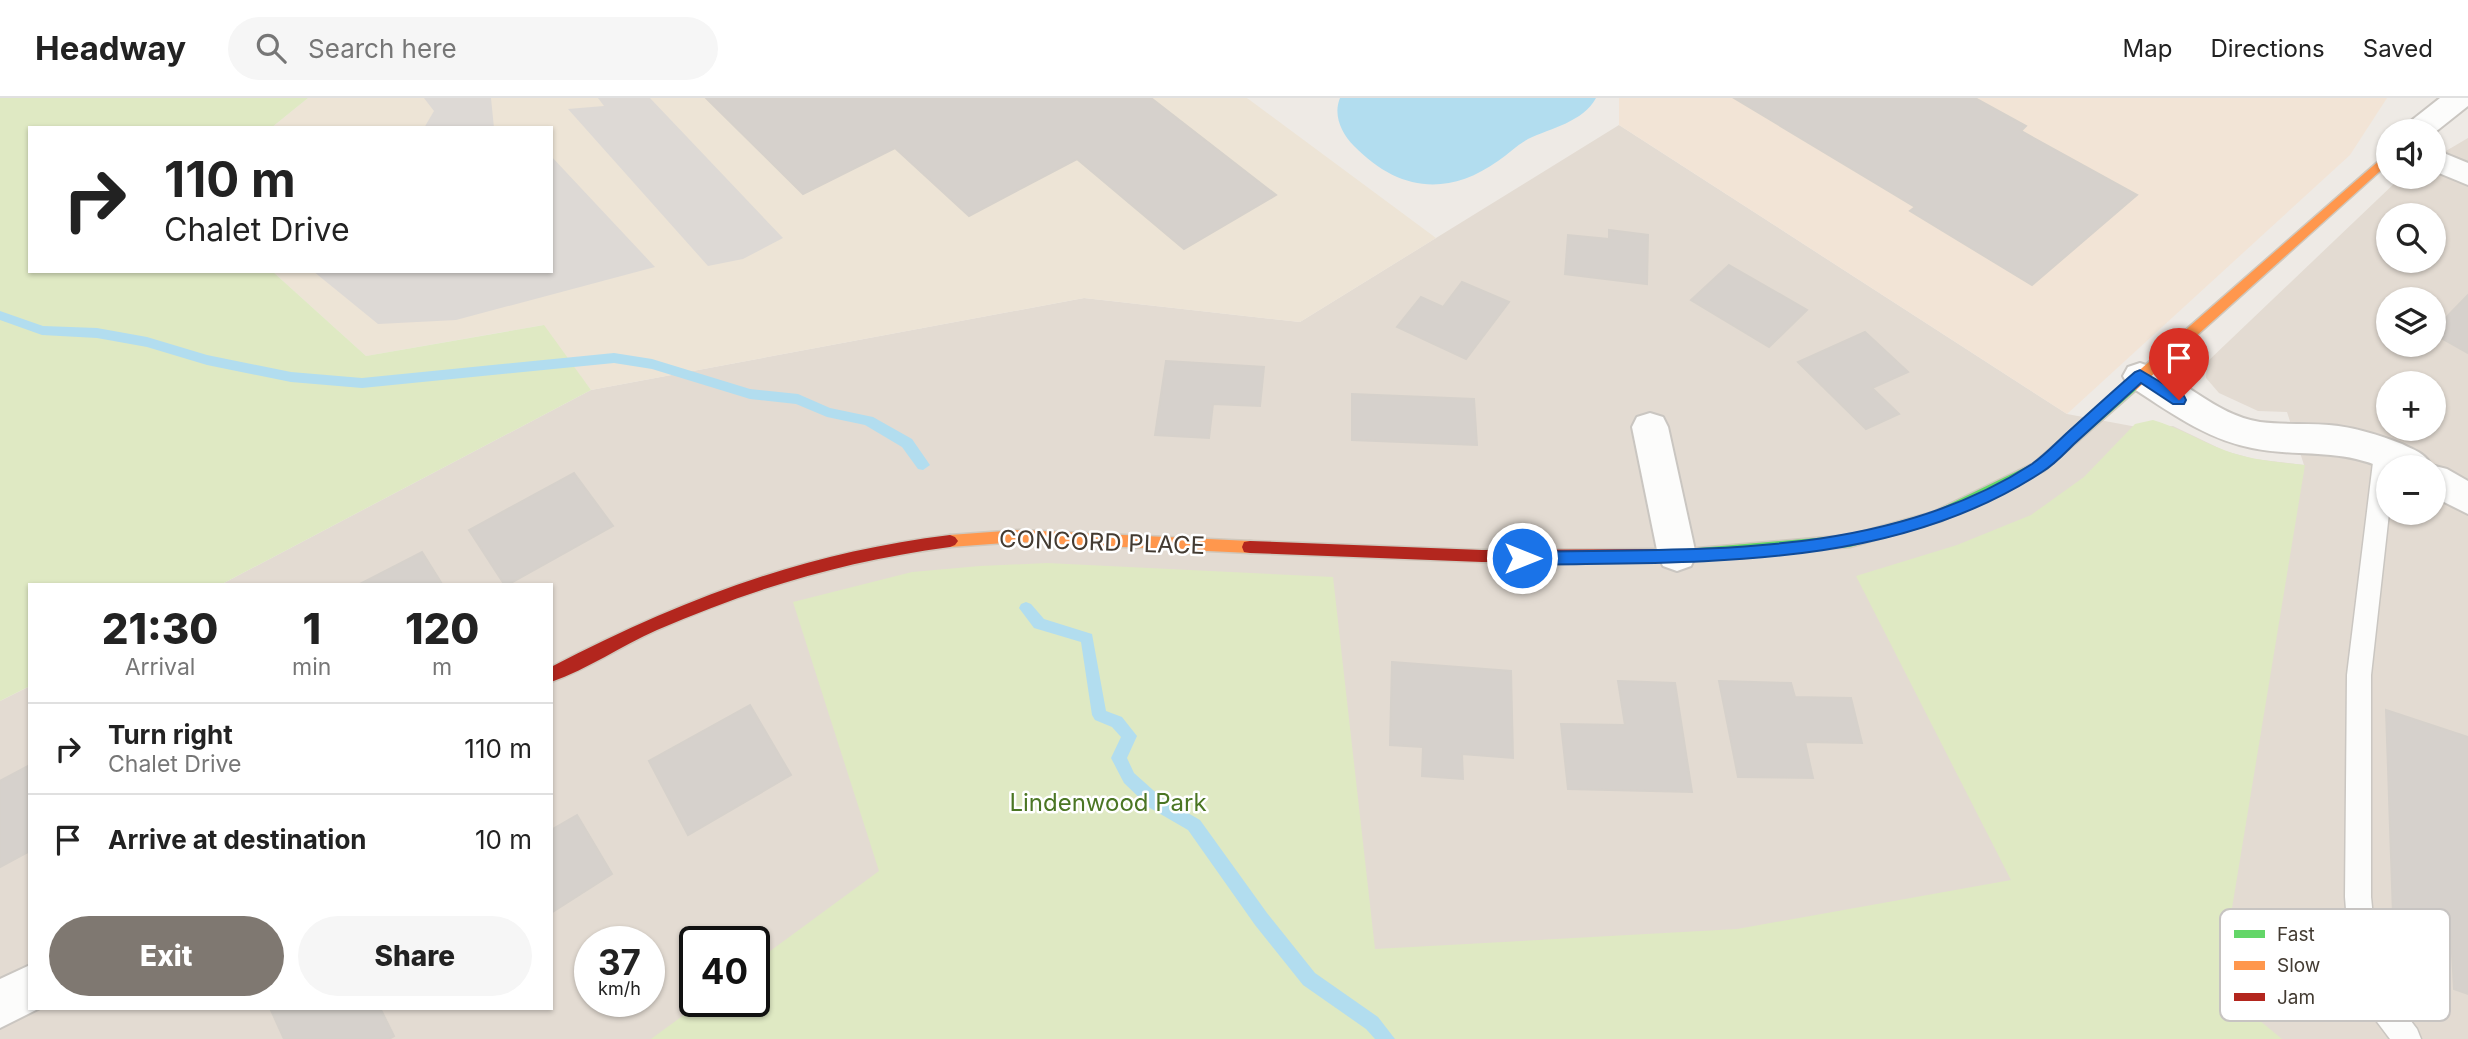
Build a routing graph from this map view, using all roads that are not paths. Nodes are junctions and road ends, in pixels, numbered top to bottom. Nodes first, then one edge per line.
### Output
1 (2459, 98) edge
2 (2433, 119) edge
3 (2446, 165) edge
4 (2376, 167) edge
5 (2468, 175) edge
6 (2140, 376) junction
7 (1650, 427) dead end
8 (2387, 455) edge
9 (2446, 486) edge
10 (2468, 499) edge
11 (2387, 525) edge
12 (1677, 555) junction
13 (553, 674) edge
14 (2359, 909) edge
15 (28, 989) edge
16 (0, 1005) edge
17 (2394, 1021) edge
18 (2407, 1039) edge

1 - 2 street
3 - 5 street
4 - 6 street, CONCORD PLACE
6 - 8 street
6 - 12 street, CONCORD PLACE
7 - 12 street
9 - 10 street
11 - 14 lane
12 - 13 street, CONCORD PLACE
15 - 16 street
17 - 18 lane

